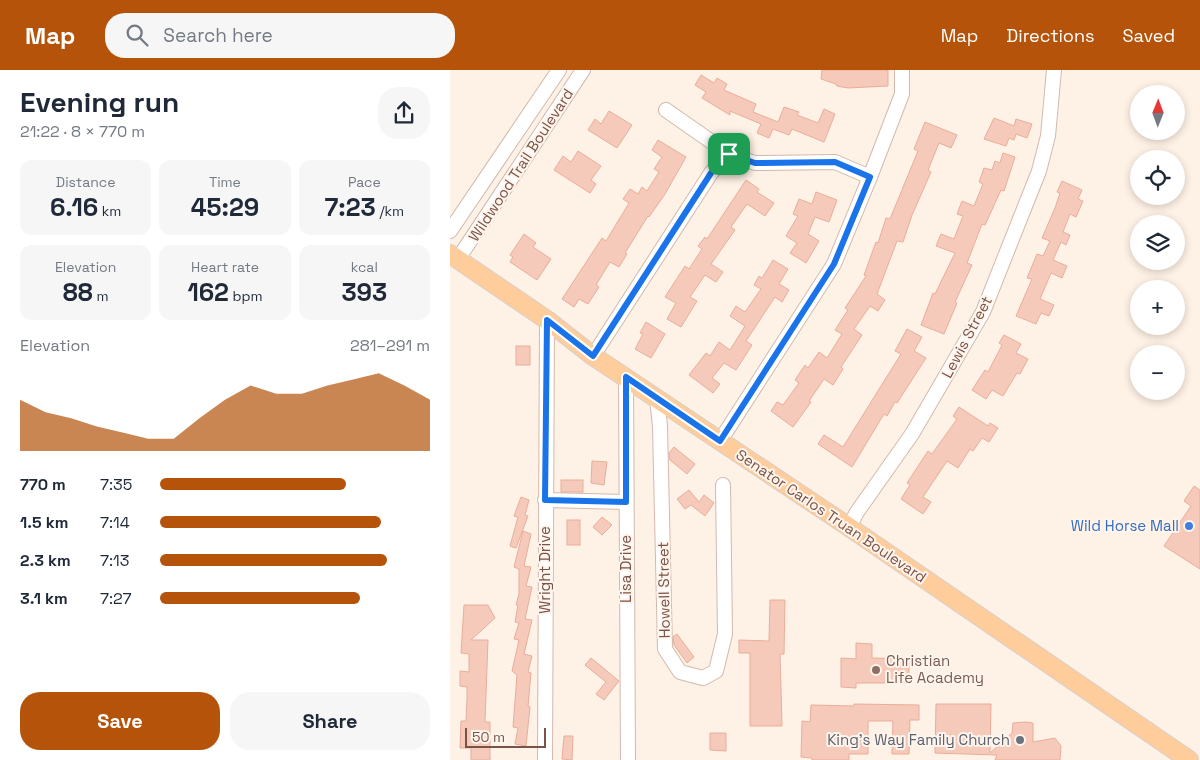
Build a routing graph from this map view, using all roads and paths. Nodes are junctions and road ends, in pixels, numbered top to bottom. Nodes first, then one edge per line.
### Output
1 (559, 70) edge
2 (583, 70) edge
3 (902, 70) edge
4 (1054, 70) edge
5 (534, 107) junction
6 (666, 110) dead end
7 (551, 119) junction
8 (729, 154) junction
9 (870, 177) junction
10 (450, 231) edge
11 (454, 257) edge
12 (547, 320) junction
13 (593, 356) junction
14 (626, 377) junction
15 (657, 399) junction
16 (720, 441) junction
17 (723, 485) dead end
18 (545, 500) junction
19 (626, 502) junction
20 (849, 527) junction
21 (545, 760) edge
22 (628, 760) edge
23 (1189, 760) edge

1 - 5 street, Wildwood Trail Boulevard
2 - 7 street, Wildwood Trail Boulevard
3 - 9 street
4 - 20 street, Lewis Street
5 - 7 street
5 - 10 street, Wildwood Trail Boulevard
6 - 8 street
7 - 11 street, Wildwood Trail Boulevard
8 - 9 street
8 - 13 street
9 - 16 street
11 - 12 main road, Senator Carlos Truan Boulevard
12 - 13 main road, Senator Carlos Truan Boulevard
12 - 18 street, Wright Drive
13 - 14 main road, Senator Carlos Truan Boulevard
14 - 15 main road, Senator Carlos Truan Boulevard
14 - 19 street, Lisa Drive
15 - 16 main road, Senator Carlos Truan Boulevard
15 - 17 street, Howell Street
16 - 20 main road, Senator Carlos Truan Boulevard
18 - 19 street
18 - 21 street, Wright Drive
19 - 22 street, Lisa Drive
20 - 23 main road, Senator Carlos Truan Boulevard

